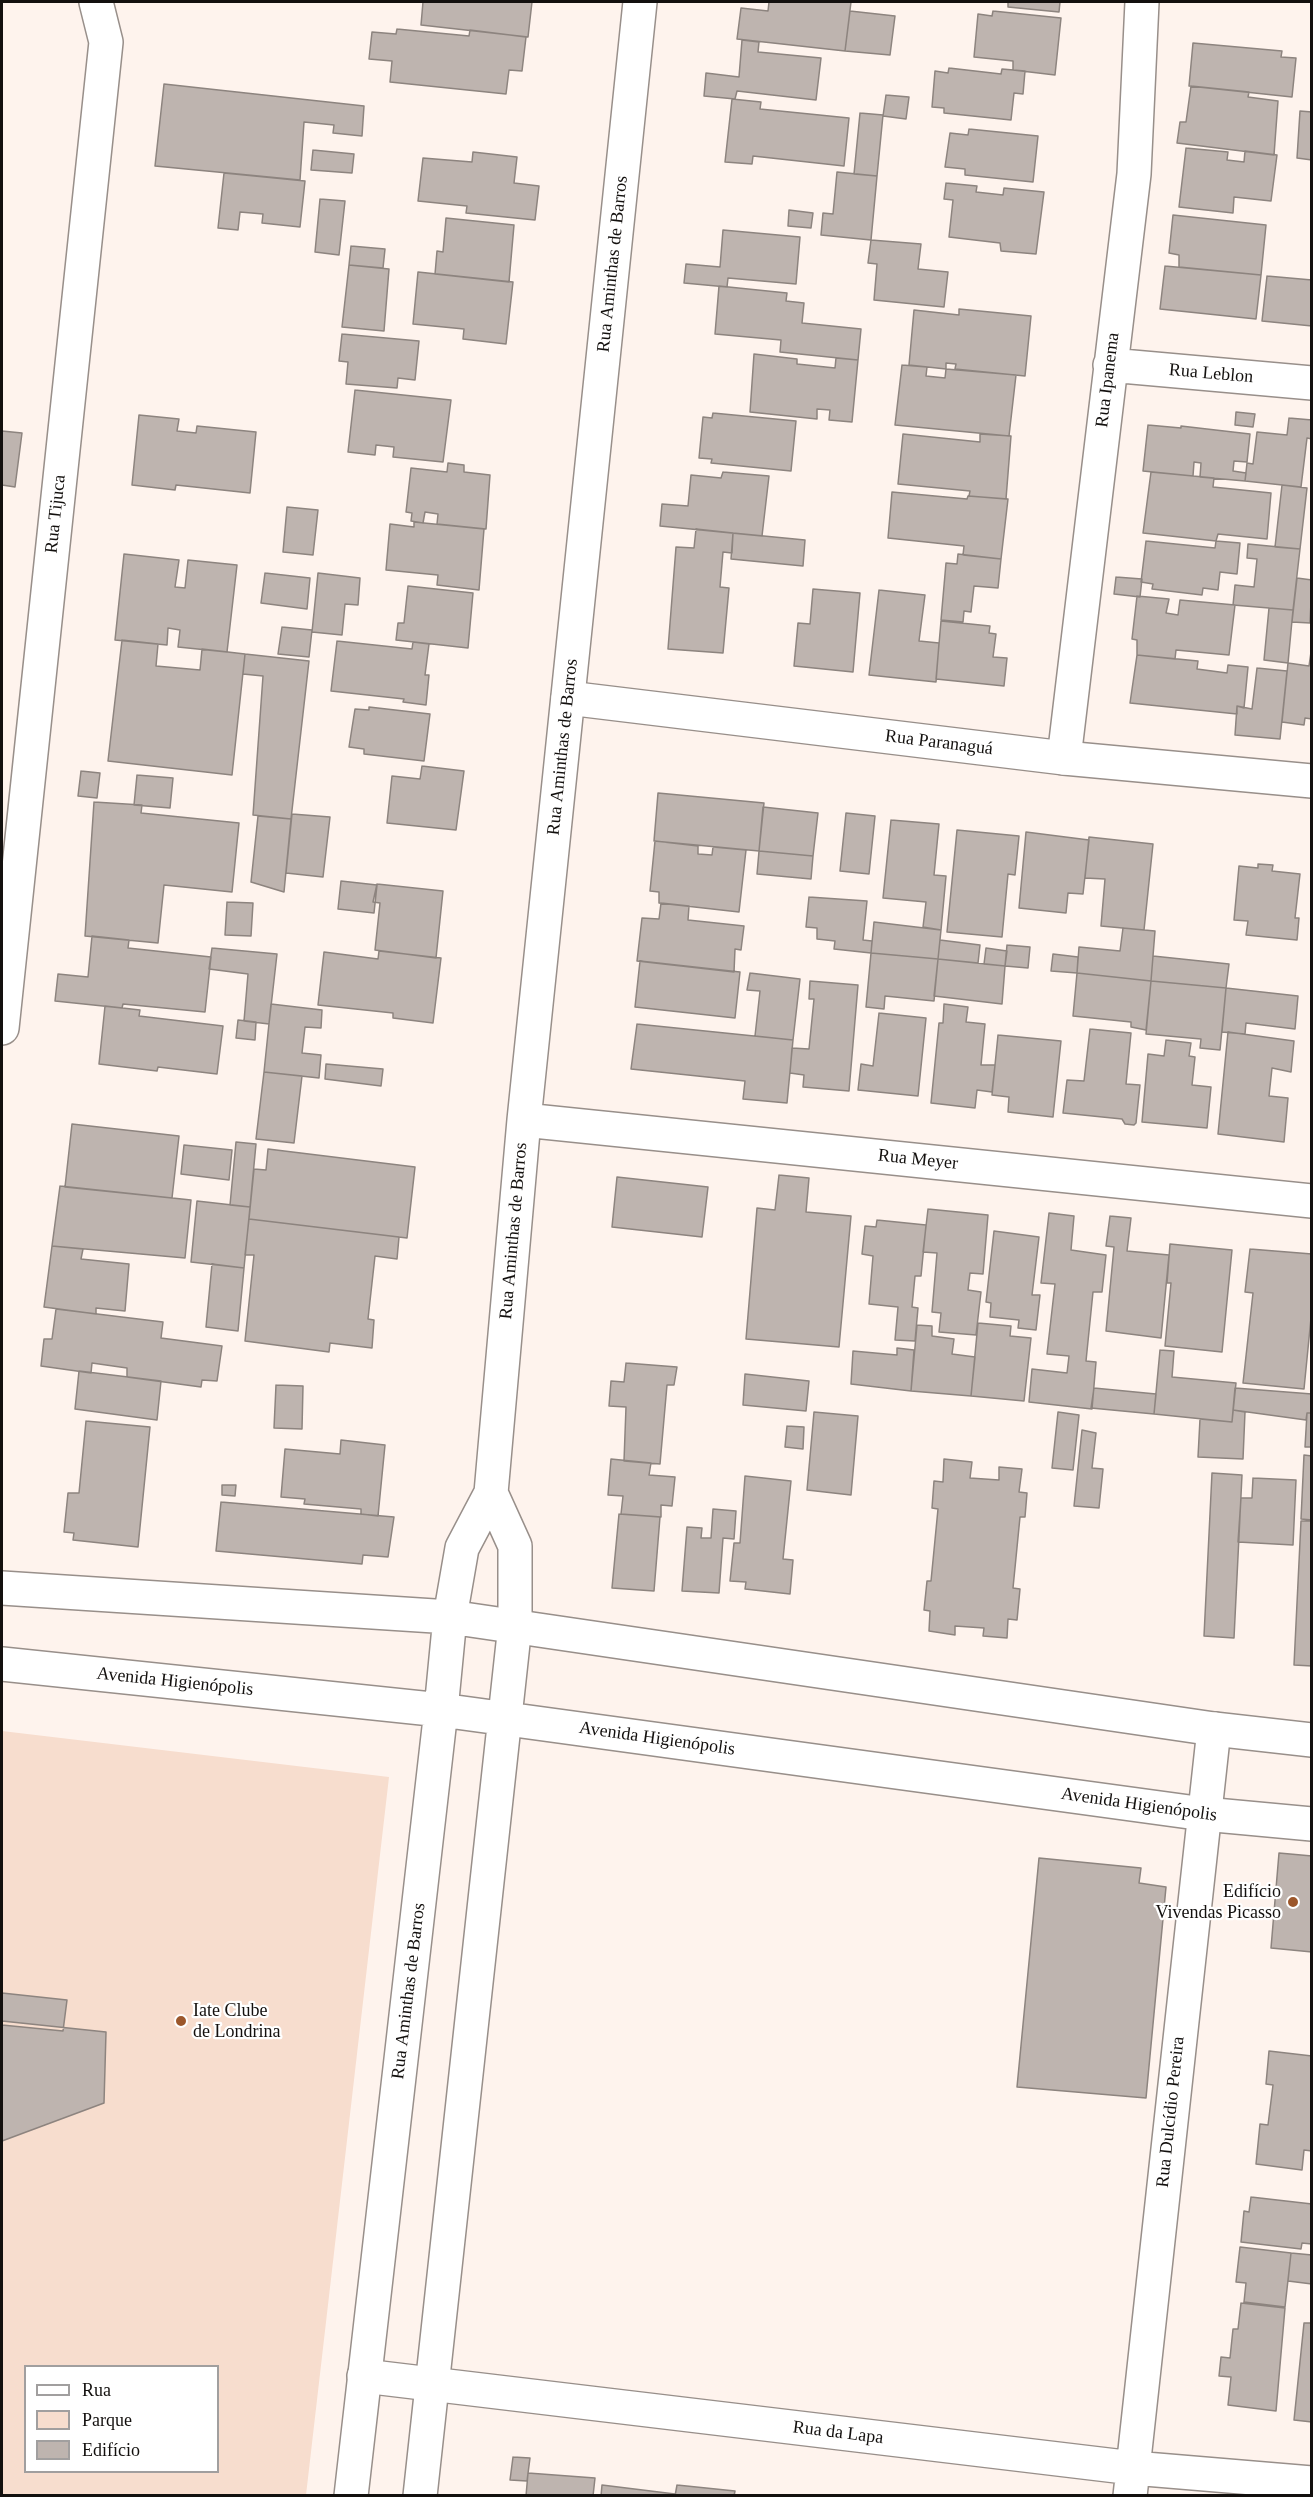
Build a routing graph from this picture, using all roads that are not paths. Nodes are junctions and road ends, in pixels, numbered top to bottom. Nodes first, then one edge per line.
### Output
1 (96, 2) edge
2 (640, 2) edge
3 (1142, 2) edge
4 (1110, 365) junction
5 (1311, 383) edge
6 (568, 698) junction
7 (1064, 758) junction
8 (1311, 782) edge
9 (2, 1028) edge
10 (524, 1120) junction
11 (1311, 1201) edge
12 (491, 1493) junction
13 (2, 1588) edge
14 (450, 1617) junction
15 (515, 1625) junction
16 (2, 1664) edge
17 (441, 1710) junction
18 (506, 1718) junction
19 (1214, 1729) junction
20 (1311, 1740) edge
21 (1204, 1814) junction
22 (1311, 1824) edge
23 (364, 2376) junction
24 (432, 2384) junction
25 (1132, 2482) edge
26 (1311, 2483) edge
27 (351, 2496) edge
28 (420, 2496) edge

1 - 9 street, Rua Tijuca
2 - 6 street, Rua Aminthas de Barros
3 - 4 street, Rua Ipanema
4 - 5 street, Rua Leblon
4 - 7 street, Rua Ipanema
6 - 7 street, Rua Paranaguá
6 - 10 street, Rua Aminthas de Barros
7 - 8 street, Rua Paranaguá
10 - 11 street, Rua Meyer
10 - 12 street, Rua Aminthas de Barros
12 - 14 street, Rua Aminthas de Barros
12 - 15 street, Rua Aminthas de Barros
13 - 14 street
14 - 15 street
14 - 17 street, Rua Aminthas de Barros
15 - 18 street, Rua Aminthas de Barros
15 - 19 street
16 - 17 street, Avenida Higienópolis
17 - 18 street, Avenida Higienópolis
17 - 23 street, Rua Aminthas de Barros
18 - 21 street, Avenida Higienópolis
18 - 24 street, Rua Aminthas de Barros
19 - 20 street
19 - 21 street, Rua Dulcídio Pereira
21 - 22 street, Avenida Higienópolis
21 - 25 street, Rua Dulcídio Pereira
23 - 24 street, Rua da Lapa
23 - 27 street, Rua Aminthas de Barros
24 - 25 street, Rua da Lapa
24 - 28 street, Rua Aminthas de Barros
25 - 26 street, Rua da Lapa

